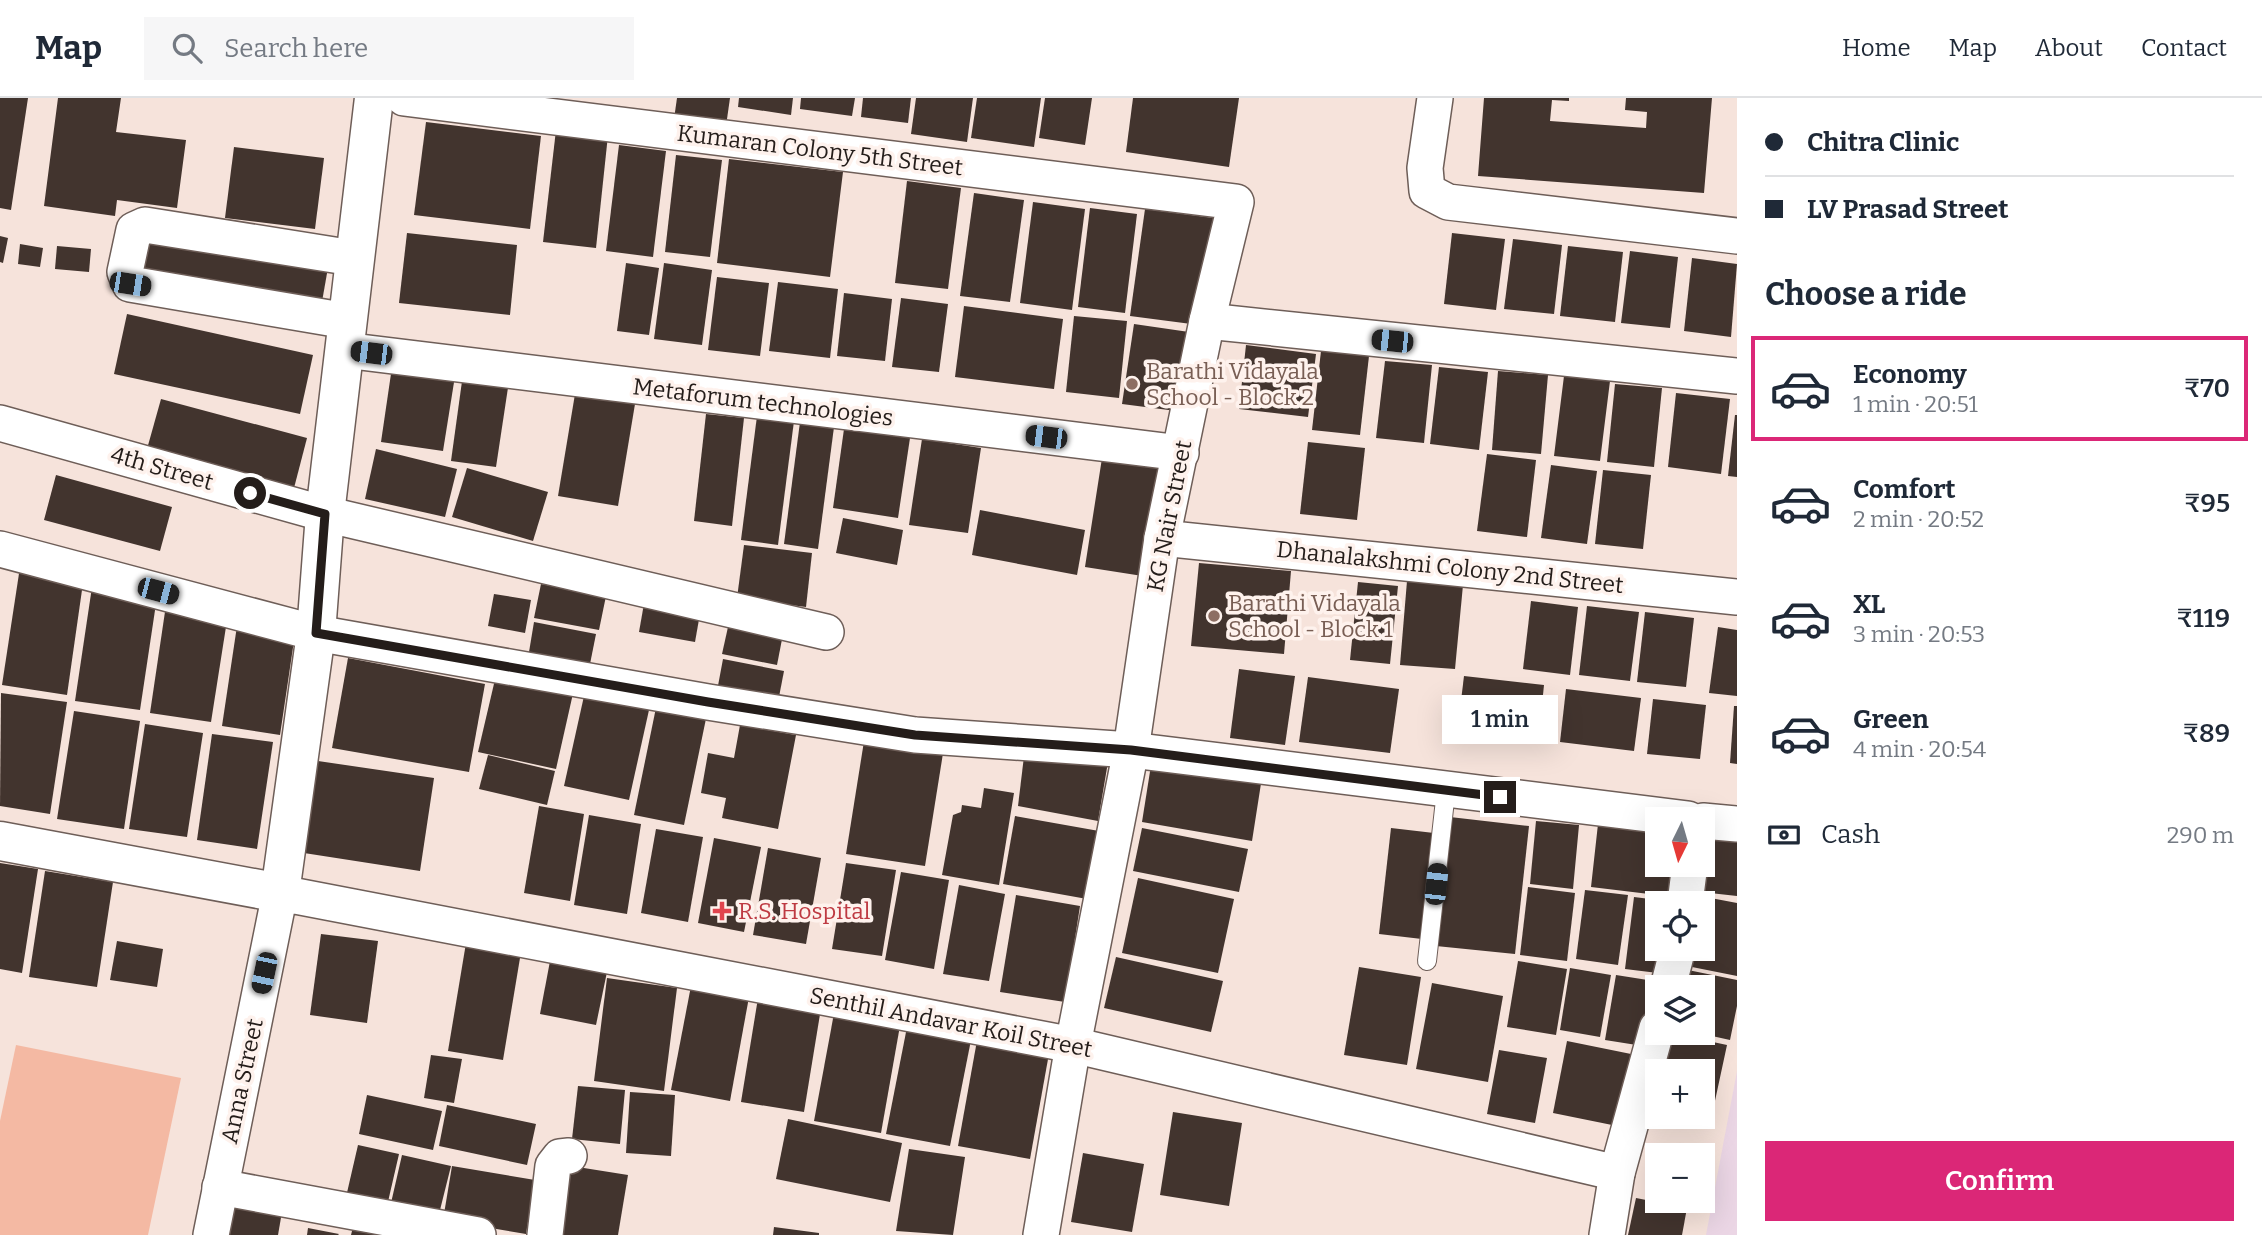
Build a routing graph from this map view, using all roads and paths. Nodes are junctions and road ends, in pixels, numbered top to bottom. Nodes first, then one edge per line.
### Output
1 (374, 98) edge
2 (404, 98) edge
3 (1435, 98) edge
4 (1236, 202) joint
5 (1737, 236) edge
6 (353, 258) junction
7 (1207, 321) junction
8 (346, 335) junction
9 (1737, 376) edge
10 (0, 422) edge
11 (1181, 453) junction
12 (325, 514) junction
13 (1162, 538) junction
14 (0, 549) edge
15 (1737, 597) edge
16 (826, 632) dead end
17 (316, 633) junction
18 (1131, 750) junction
19 (1446, 791) junction
20 (1645, 814) edge
21 (1715, 822) edge
22 (1737, 824) edge
23 (0, 841) edge
24 (280, 893) junction
25 (1427, 961) dead end
26 (1073, 1045) junction
27 (1652, 1045) edge
28 (569, 1156) dead end
29 (1616, 1173) junction
30 (220, 1187) junction
31 (211, 1235) edge
32 (478, 1235) edge
33 (545, 1235) edge
34 (1041, 1235) edge
35 (1606, 1235) edge

1 - 6 street
2 - 4 street, Kumaran Colony 5th Street
3 - 5 street
4 - 7 street, KG Nair Street
6 - 8 street
6 - 8 street, Metaforum technologies
7 - 9 street
7 - 11 street, KG Nair Street
8 - 11 street, Metaforum technologies
8 - 12 street
10 - 12 street, 4th Street
11 - 13 street, KG Nair Street
12 - 16 street, 4th Street
12 - 17 street
13 - 15 street, Dhanalakshmi Colony 2nd Street
13 - 18 street, KG Nair Street
14 - 17 street
17 - 18 street
17 - 24 street
18 - 19 street
18 - 26 street, KG Nair Street
19 - 20 street
19 - 25 lane
21 - 22 street
23 - 24 street
24 - 26 street, Senthil Andavar Koil Street
24 - 30 street, Anna Street
26 - 29 street, Senthil Andavar Koil Street
26 - 34 street, KG Nair Street
27 - 29 street
28 - 33 street
29 - 35 street
30 - 31 street, Anna Street
30 - 32 street

